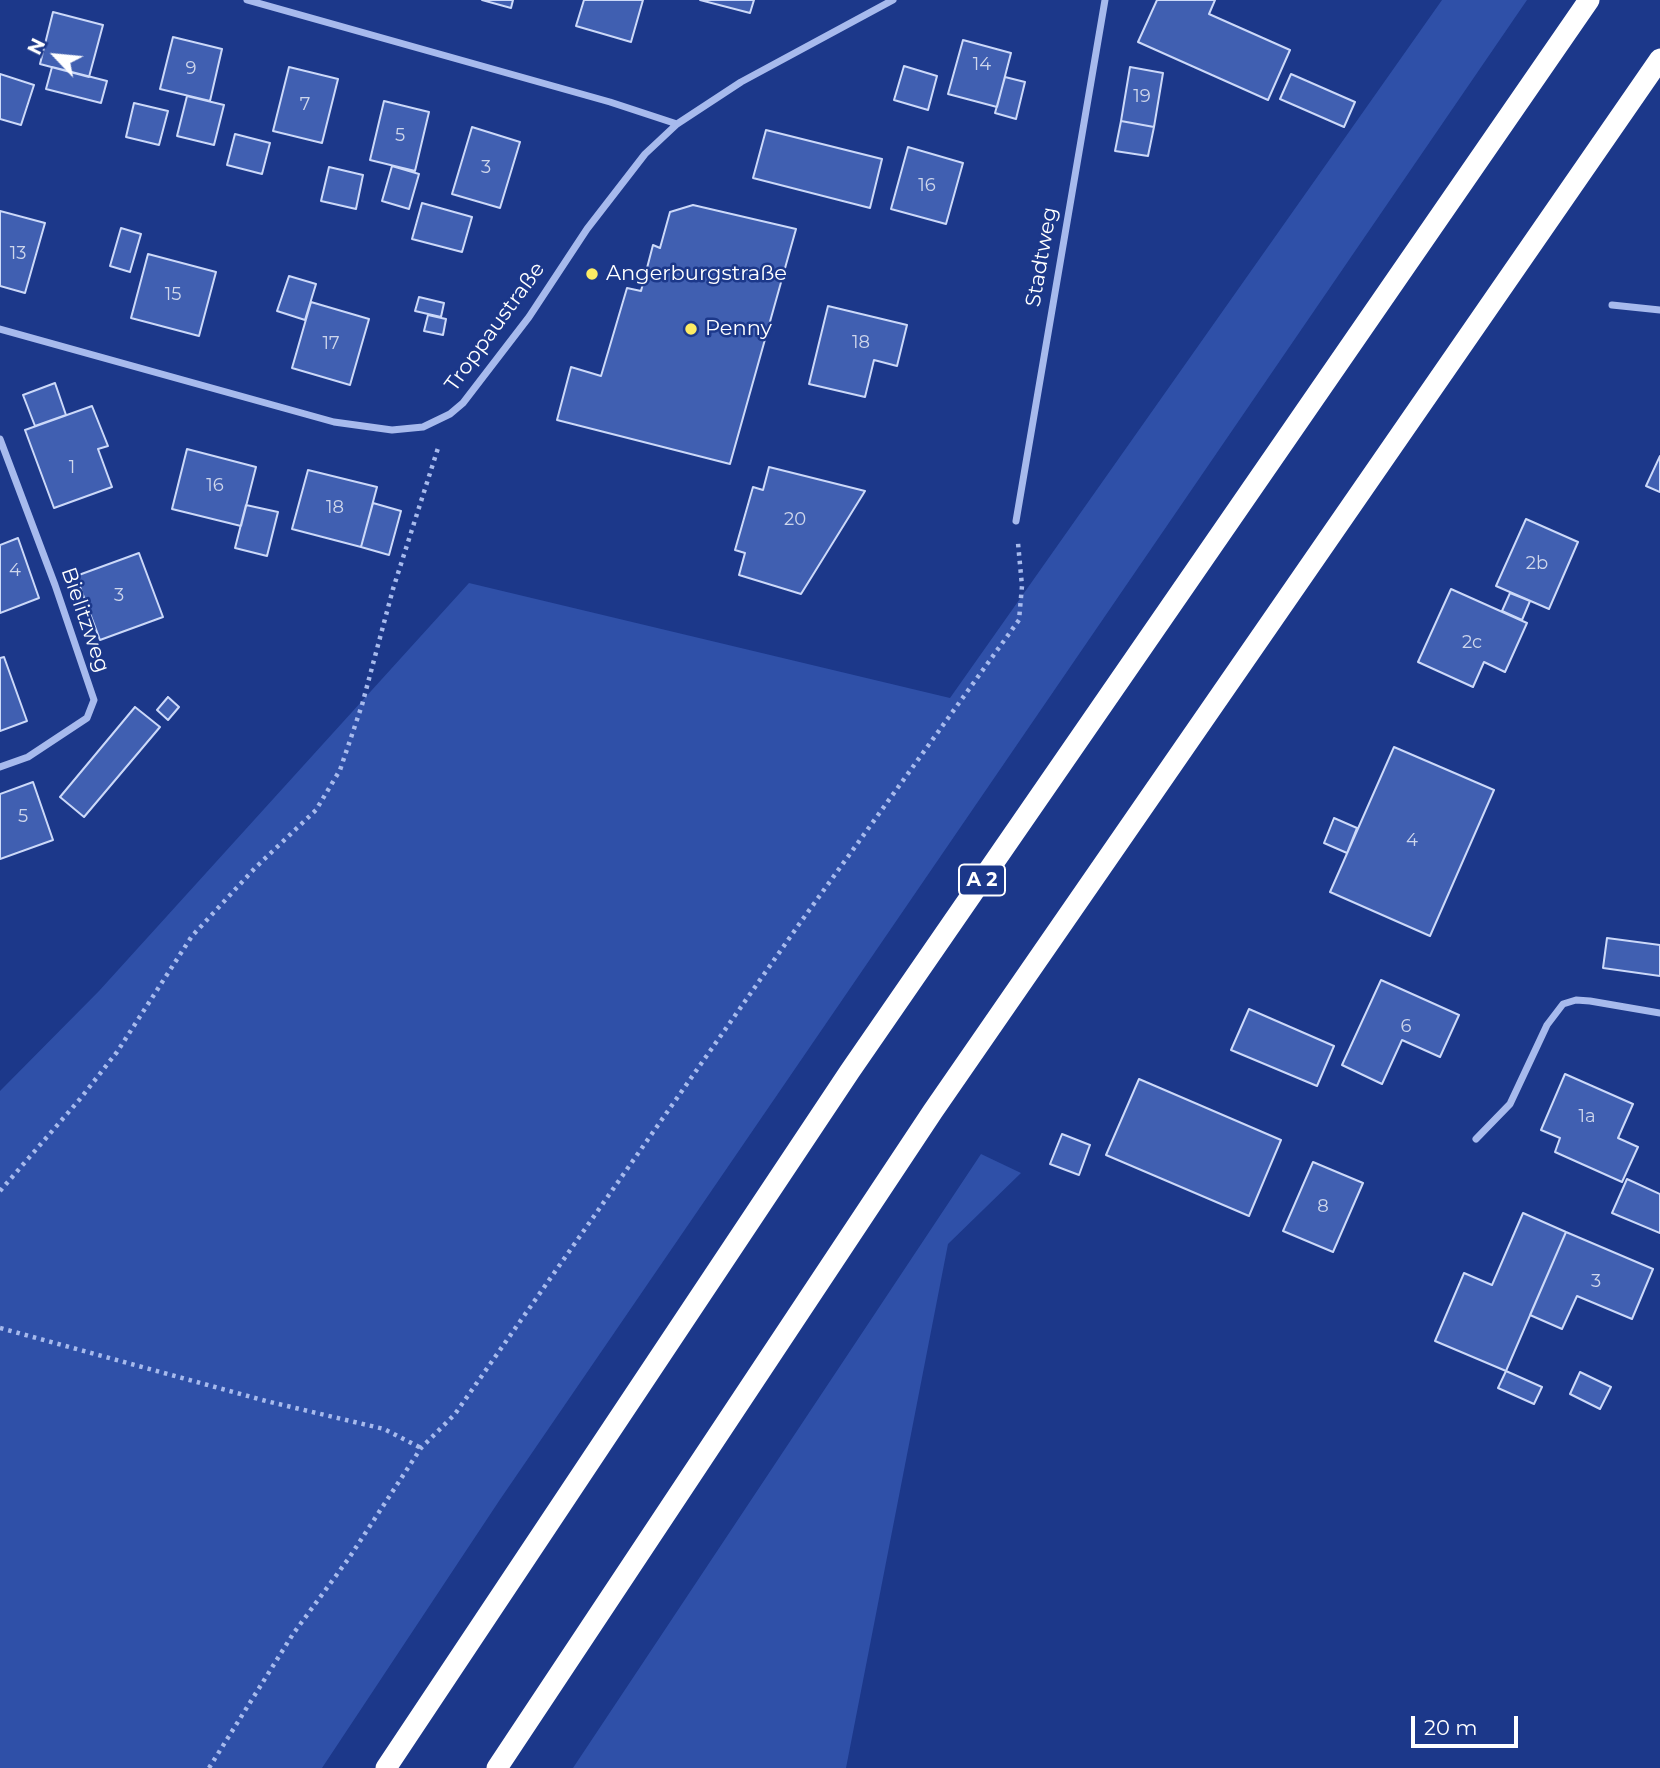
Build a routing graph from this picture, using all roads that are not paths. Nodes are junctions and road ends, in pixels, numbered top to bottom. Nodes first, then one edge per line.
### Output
1 (247, 0) edge
2 (894, 0) edge
3 (1105, 0) edge
4 (1589, 0) edge
5 (1660, 59) edge
6 (677, 124) junction
7 (1612, 305) dead end
8 (1660, 310) edge
9 (0, 329) edge
10 (0, 439) edge
11 (1016, 521) road end
12 (0, 767) edge
13 (1660, 1013) edge
14 (1476, 1139) dead end
15 (386, 1768) edge
16 (497, 1768) edge

1 - 6 street
2 - 6 street, Troppaustraße
3 - 11 street, Stadtweg
4 - 15 highway, A 2
5 - 16 highway
6 - 9 street, Troppaustraße
7 - 8 street
10 - 12 street, Bielitzweg
13 - 14 street

